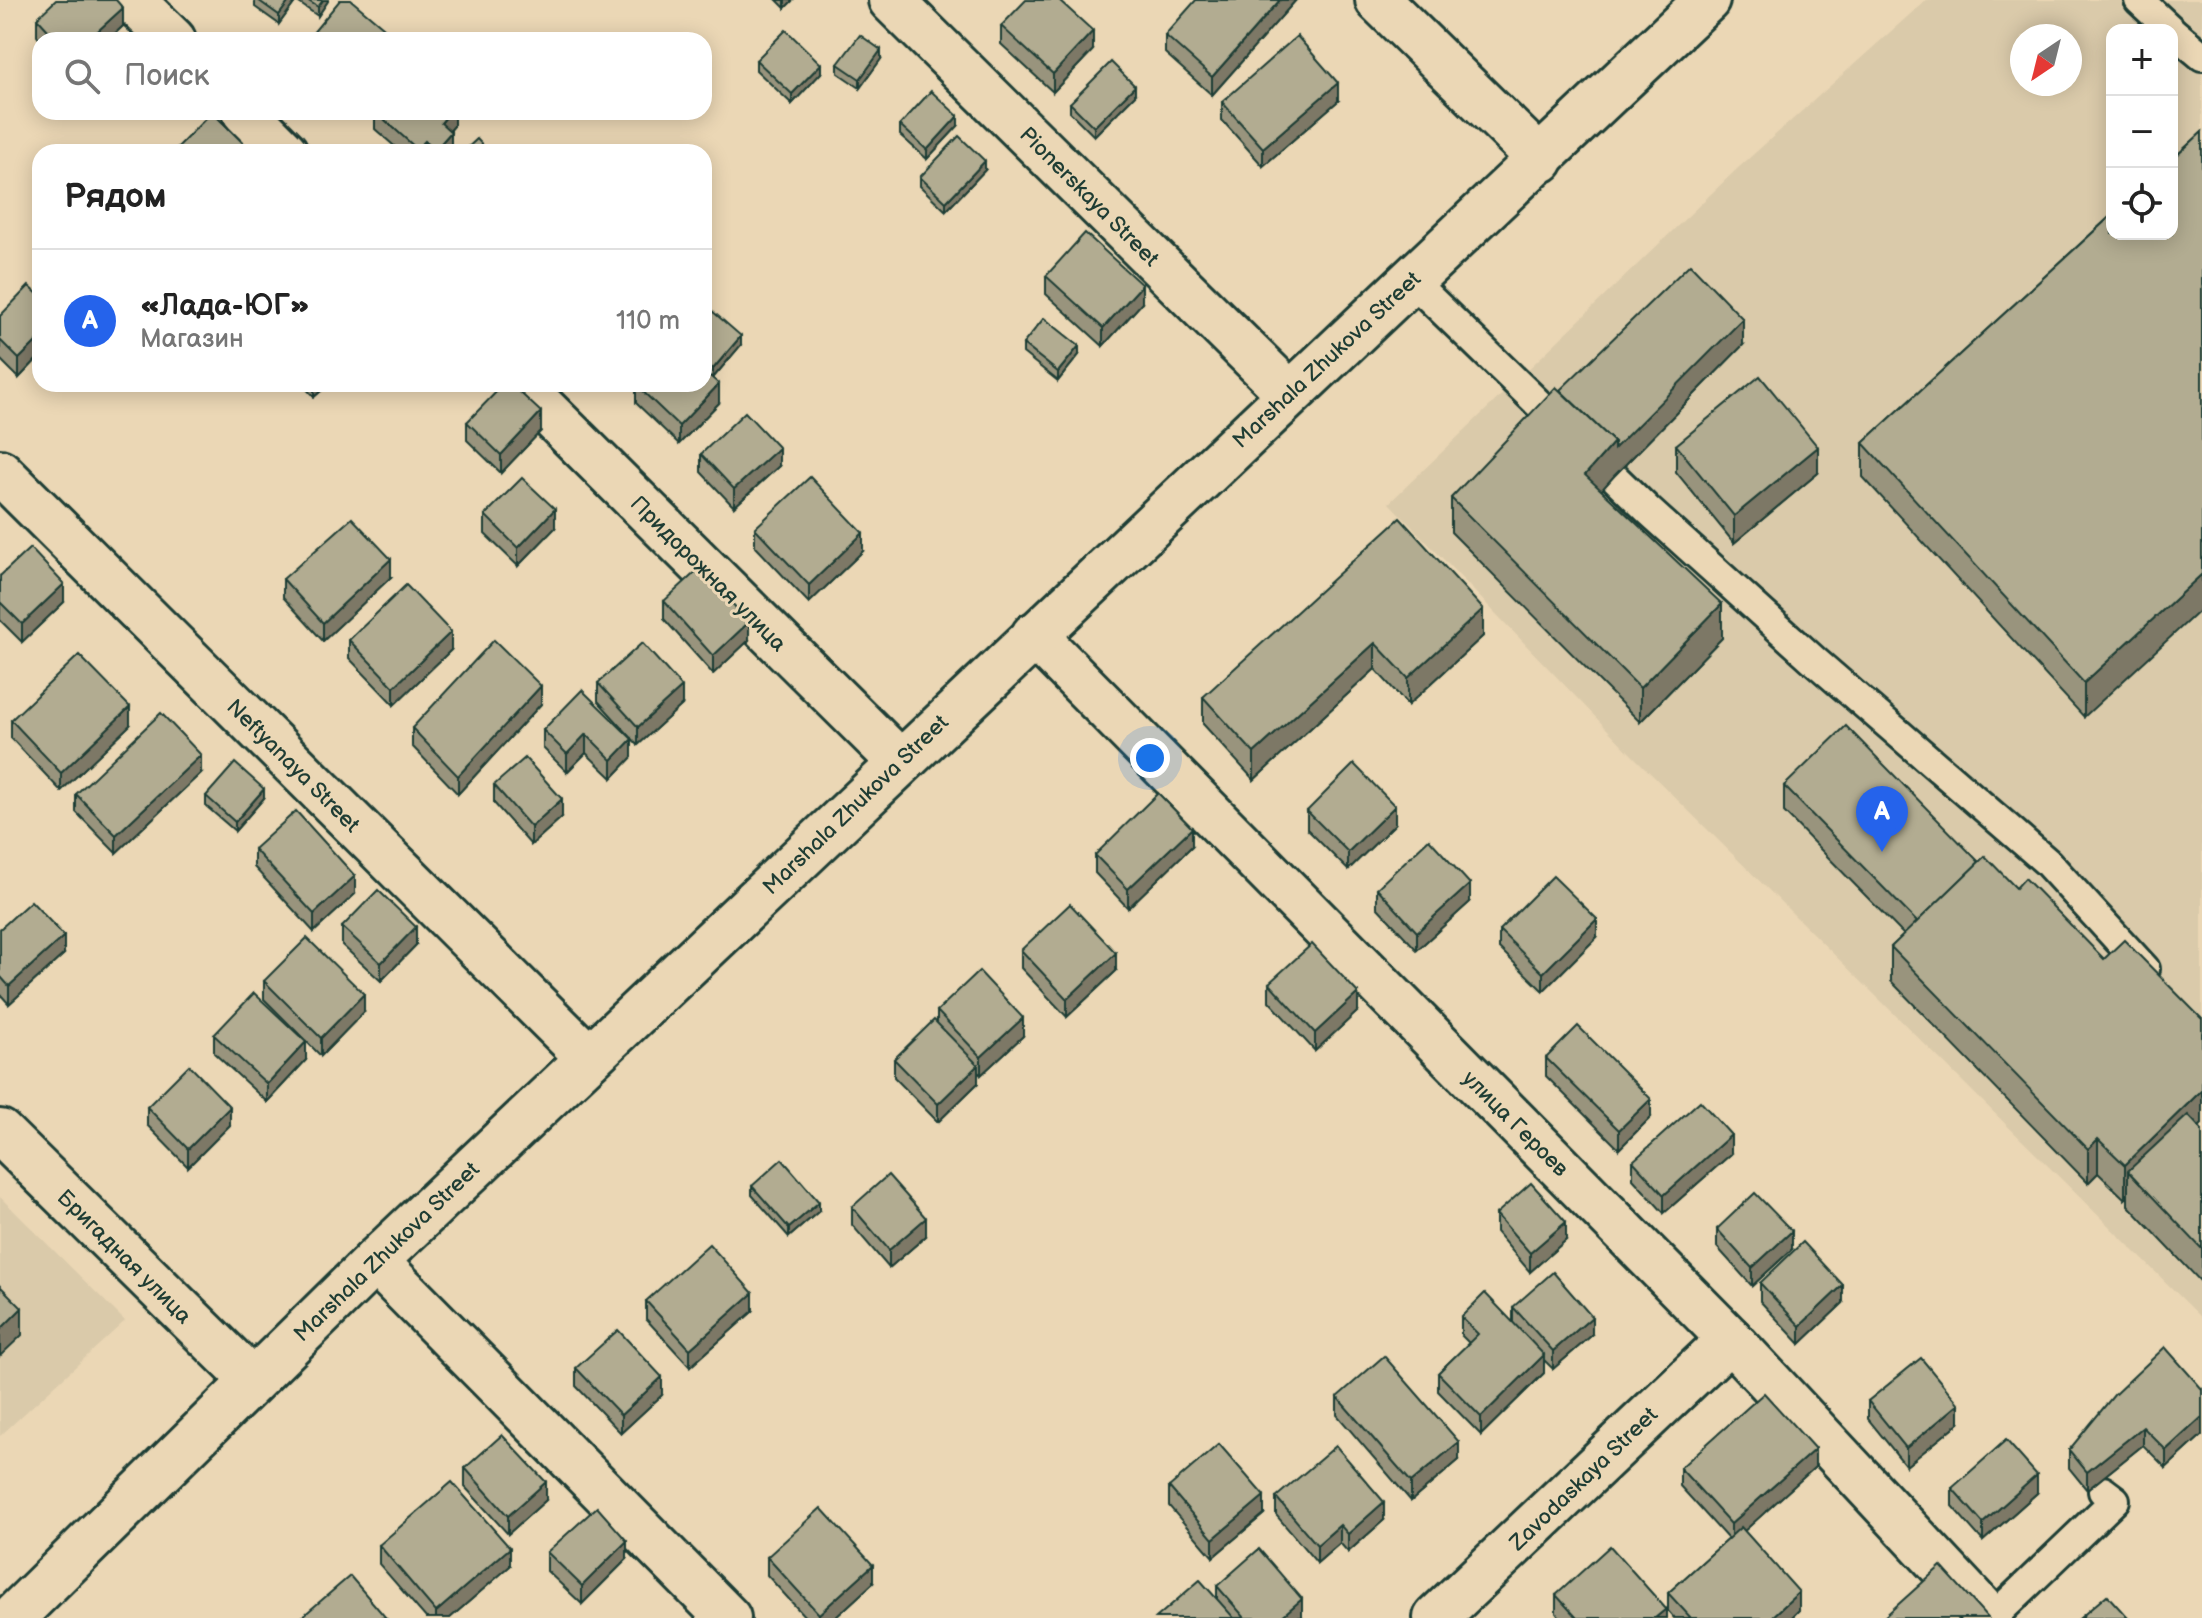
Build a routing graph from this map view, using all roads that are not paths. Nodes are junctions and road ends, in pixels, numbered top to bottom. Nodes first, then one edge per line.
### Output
1 (132, 0) edge
2 (891, 0) edge
3 (1378, 0) edge
4 (1707, 0) edge
5 (2139, 0) edge
6 (2165, 24) edge
7 (165, 32) edge
8 (2178, 35) edge
9 (2202, 56) edge
10 (253, 120) edge
11 (277, 144) edge
12 (1541, 160) junction
13 (1411, 280) junction
14 (527, 392) edge
15 (1289, 393) junction
16 (0, 472) edge
17 (1034, 635) junction
18 (900, 762) junction
19 (2161, 986) edge
20 (589, 1058) junction
21 (0, 1132) edge
22 (375, 1261) junction
23 (1730, 1339) junction
24 (251, 1379) junction
25 (2103, 1491) dead end
26 (12, 1618) edge
27 (728, 1618) edge
28 (1436, 1618) edge
29 (1991, 1618) edge

1 - 7 street
2 - 15 street, Pionerskaya Street
3 - 12 street
4 - 12 street, Marshala Zhukova Street
5 - 6 lane
8 - 9 lane
10 - 11 street
12 - 13 street, Marshala Zhukova Street
13 - 15 street, Marshala Zhukova Street
13 - 19 lane
14 - 18 street, Придорожная улица
15 - 17 street, Marshala Zhukova Street
16 - 20 street, Neftyanaya Street
17 - 18 street, Marshala Zhukova Street
17 - 23 street, улица Героев
18 - 20 street, Marshala Zhukova Street
20 - 22 street, Marshala Zhukova Street
21 - 24 street, Бригадная улица
22 - 24 street, Marshala Zhukova Street
22 - 27 street
23 - 28 street, Zavodaskaya Street
23 - 29 street, улица Героев
24 - 26 street, Marshala Zhukova Street
25 - 29 lane

